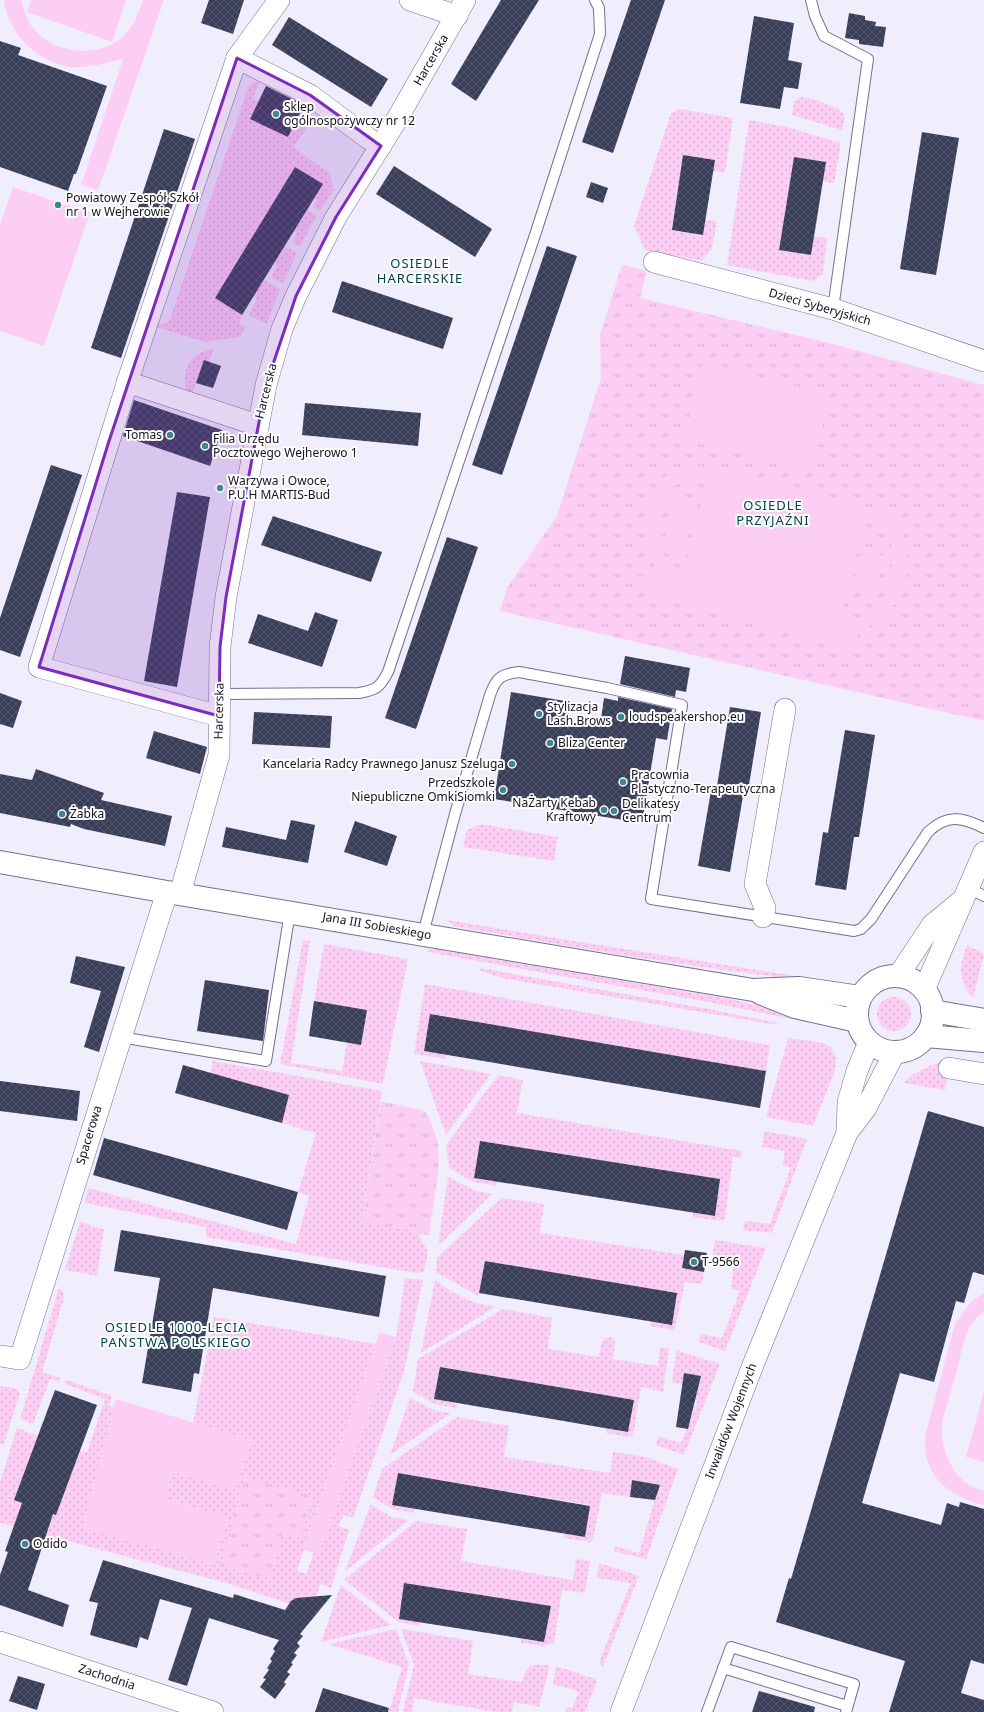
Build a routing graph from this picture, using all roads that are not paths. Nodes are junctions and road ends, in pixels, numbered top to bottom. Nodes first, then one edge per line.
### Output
1 (279, 0) edge
2 (410, 0) edge
3 (595, 0) edge
4 (811, 0) edge
5 (461, 8) edge
6 (237, 58) junction
7 (381, 146) junction
8 (654, 262) dead end
9 (833, 309) junction
10 (984, 361) edge
11 (127, 382) junction
12 (257, 426) junction
13 (220, 694) junction
14 (785, 708) dead end
15 (219, 716) junction
16 (984, 828) edge
17 (984, 852) edge
18 (0, 862) edge
19 (173, 893) junction
20 (973, 894) edge
21 (290, 912) junction
22 (763, 917) junction
23 (423, 934) junction
24 (898, 976) junction
25 (753, 990) junction
26 (924, 990) junction
27 (860, 997) junction
28 (932, 1011) junction
29 (857, 1020) junction
30 (984, 1020) edge
31 (120, 1036) junction
32 (926, 1036) junction
33 (984, 1041) edge
34 (869, 1042) junction
35 (895, 1052) junction
36 (949, 1068) dead end
37 (984, 1074) edge
38 (847, 1133) junction
39 (0, 1356) edge
40 (0, 1642) edge
41 (723, 1668) junction
42 (846, 1709) edge
43 (213, 1712) edge
44 (621, 1712) edge
45 (707, 1712) edge

1 - 6 street
2 - 5 street
3 - 13 lane
4 - 9 lane
5 - 7 street, Harcerska
6 - 7 street
6 - 11 street
7 - 12 street, Harcerska
8 - 9 street, Dzieci Syberyjskich
9 - 10 street, Dzieci Syberyjskich
11 - 12 street
11 - 15 street
12 - 13 street, Harcerska
13 - 15 street, Harcerska
14 - 22 street
15 - 19 street, Harcerska
16 - 22 lane
17 - 20 street
18 - 19 street, Jana III Sobieskiego
19 - 21 street, Jana III Sobieskiego
19 - 31 street, Spacerowa
20 - 24 street
20 - 26 street
21 - 23 street, Jana III Sobieskiego
21 - 31 lane
22 - 23 lane
23 - 25 street, Jana III Sobieskiego
24 - 26 street
24 - 27 street
25 - 27 street, Jana III Sobieskiego
25 - 29 street, Jana III Sobieskiego
26 - 28 street
27 - 29 street
28 - 30 street
28 - 32 street
29 - 34 street
31 - 39 street, Spacerowa
32 - 33 street
32 - 35 street
34 - 35 street
34 - 38 street, Inwalidów Wojennych
35 - 38 street, Inwalidów Wojennych
36 - 37 street
38 - 44 street, Inwalidów Wojennych
40 - 43 street, Zachodnia
41 - 42 lane
41 - 42 lane
41 - 45 lane

